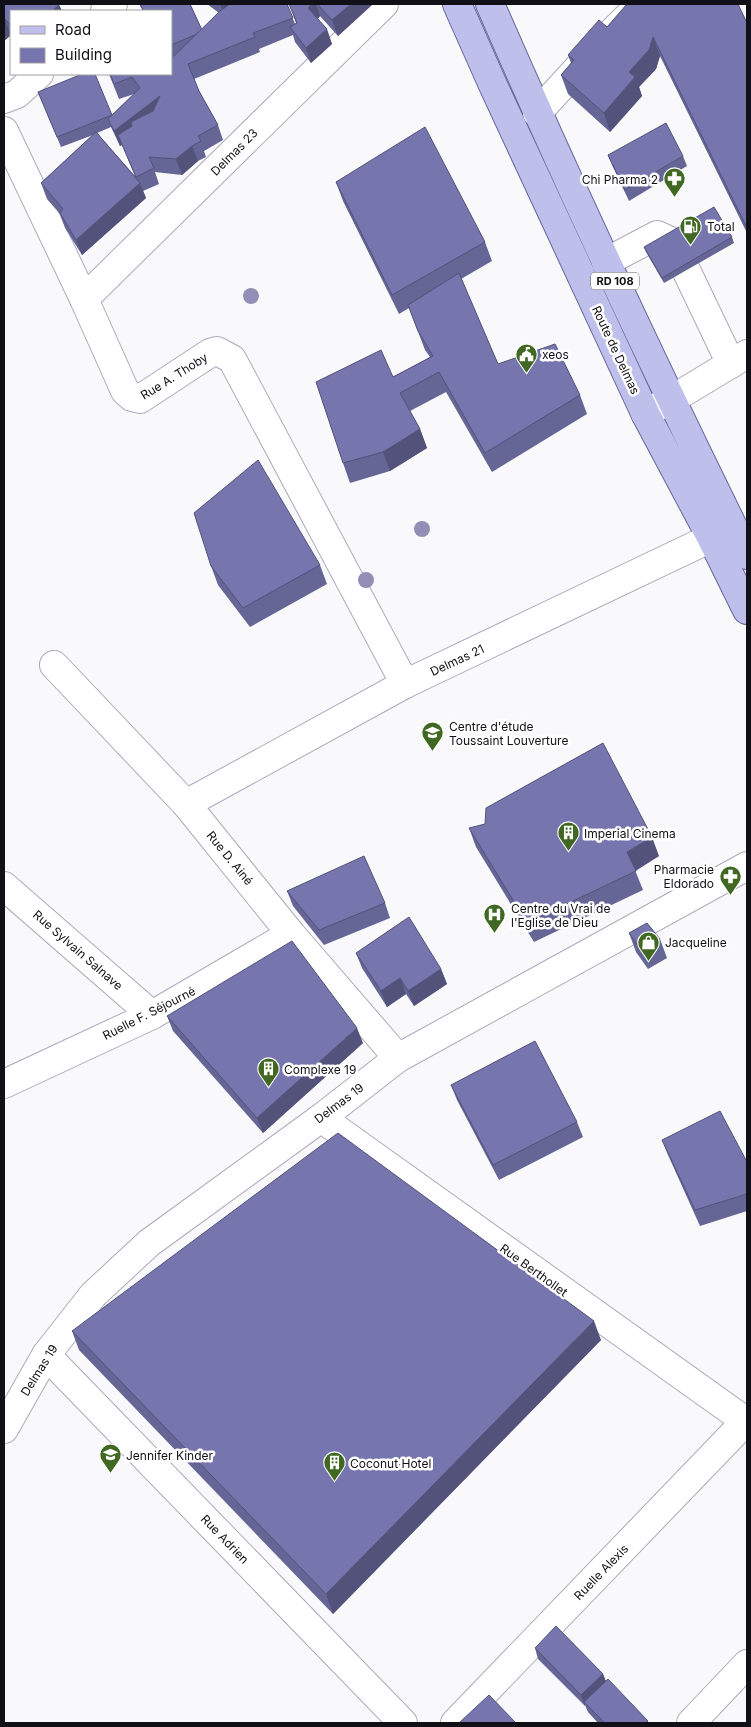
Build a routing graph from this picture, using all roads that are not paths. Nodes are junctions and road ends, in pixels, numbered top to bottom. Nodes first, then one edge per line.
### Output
1 (384, 4) edge
2 (457, 4) edge
3 (490, 4) edge
4 (641, 4) edge
5 (37, 75) edge
6 (4, 99) edge
7 (537, 113) junction
8 (4, 131) edge
9 (668, 240) edge
10 (606, 262) junction
11 (686, 270) edge
12 (84, 299) junction
13 (739, 359) edge
14 (671, 400) junction
15 (645, 413) junction
16 (723, 533) junction
17 (747, 555) edge
18 (747, 610) edge
19 (54, 665) dead end
20 (405, 684) junction
21 (186, 804) junction
22 (747, 866) edge
23 (4, 886) edge
24 (291, 934) junction
25 (152, 1015) junction
26 (398, 1058) junction
27 (4, 1084) edge
28 (321, 1118) junction
29 (46, 1355) junction
30 (5, 1421) edge
31 (747, 1422) edge
32 (747, 1664) edge
33 (403, 1723) edge
34 (455, 1723) edge
35 (691, 1723) edge

1 - 12 street, Delmas 23
2 - 15 main road, Route de Delmas / RD 108
3 - 7 main road, Route de Delmas / RD 108
4 - 7 street
5 - 6 street
7 - 10 main road, Route de Delmas / RD 108
8 - 12 street, Rue A. Thoby
9 - 10 street
10 - 14 main road, Route de Delmas / RD 108
11 - 13 street
12 - 20 street, Rue A. Thoby
13 - 14 street
14 - 15 street
14 - 16 main road, Route de Delmas / RD 108
15 - 16 main road, Route de Delmas / RD 108
16 - 17 main road, Route de Delmas / RD 108
16 - 18 main road, Route de Delmas / RD 108
16 - 20 street, Delmas 21
19 - 21 street, Rue D. Ainé
20 - 21 street, Delmas 21
21 - 24 street, Rue D. Ainé
22 - 26 street, Delmas 19
23 - 25 street, Rue Sylvain Salnave
24 - 25 street, Ruelle F. Séjourné
24 - 26 street, Rue D. Ainé
25 - 27 street, Ruelle F. Séjourné
26 - 28 street, Delmas 19
28 - 29 street, Delmas 19
28 - 31 street, Rue Berthollet
29 - 30 street, Delmas 19
29 - 33 street, Rue Adrien
31 - 34 street, Ruelle Alexis
32 - 35 street

